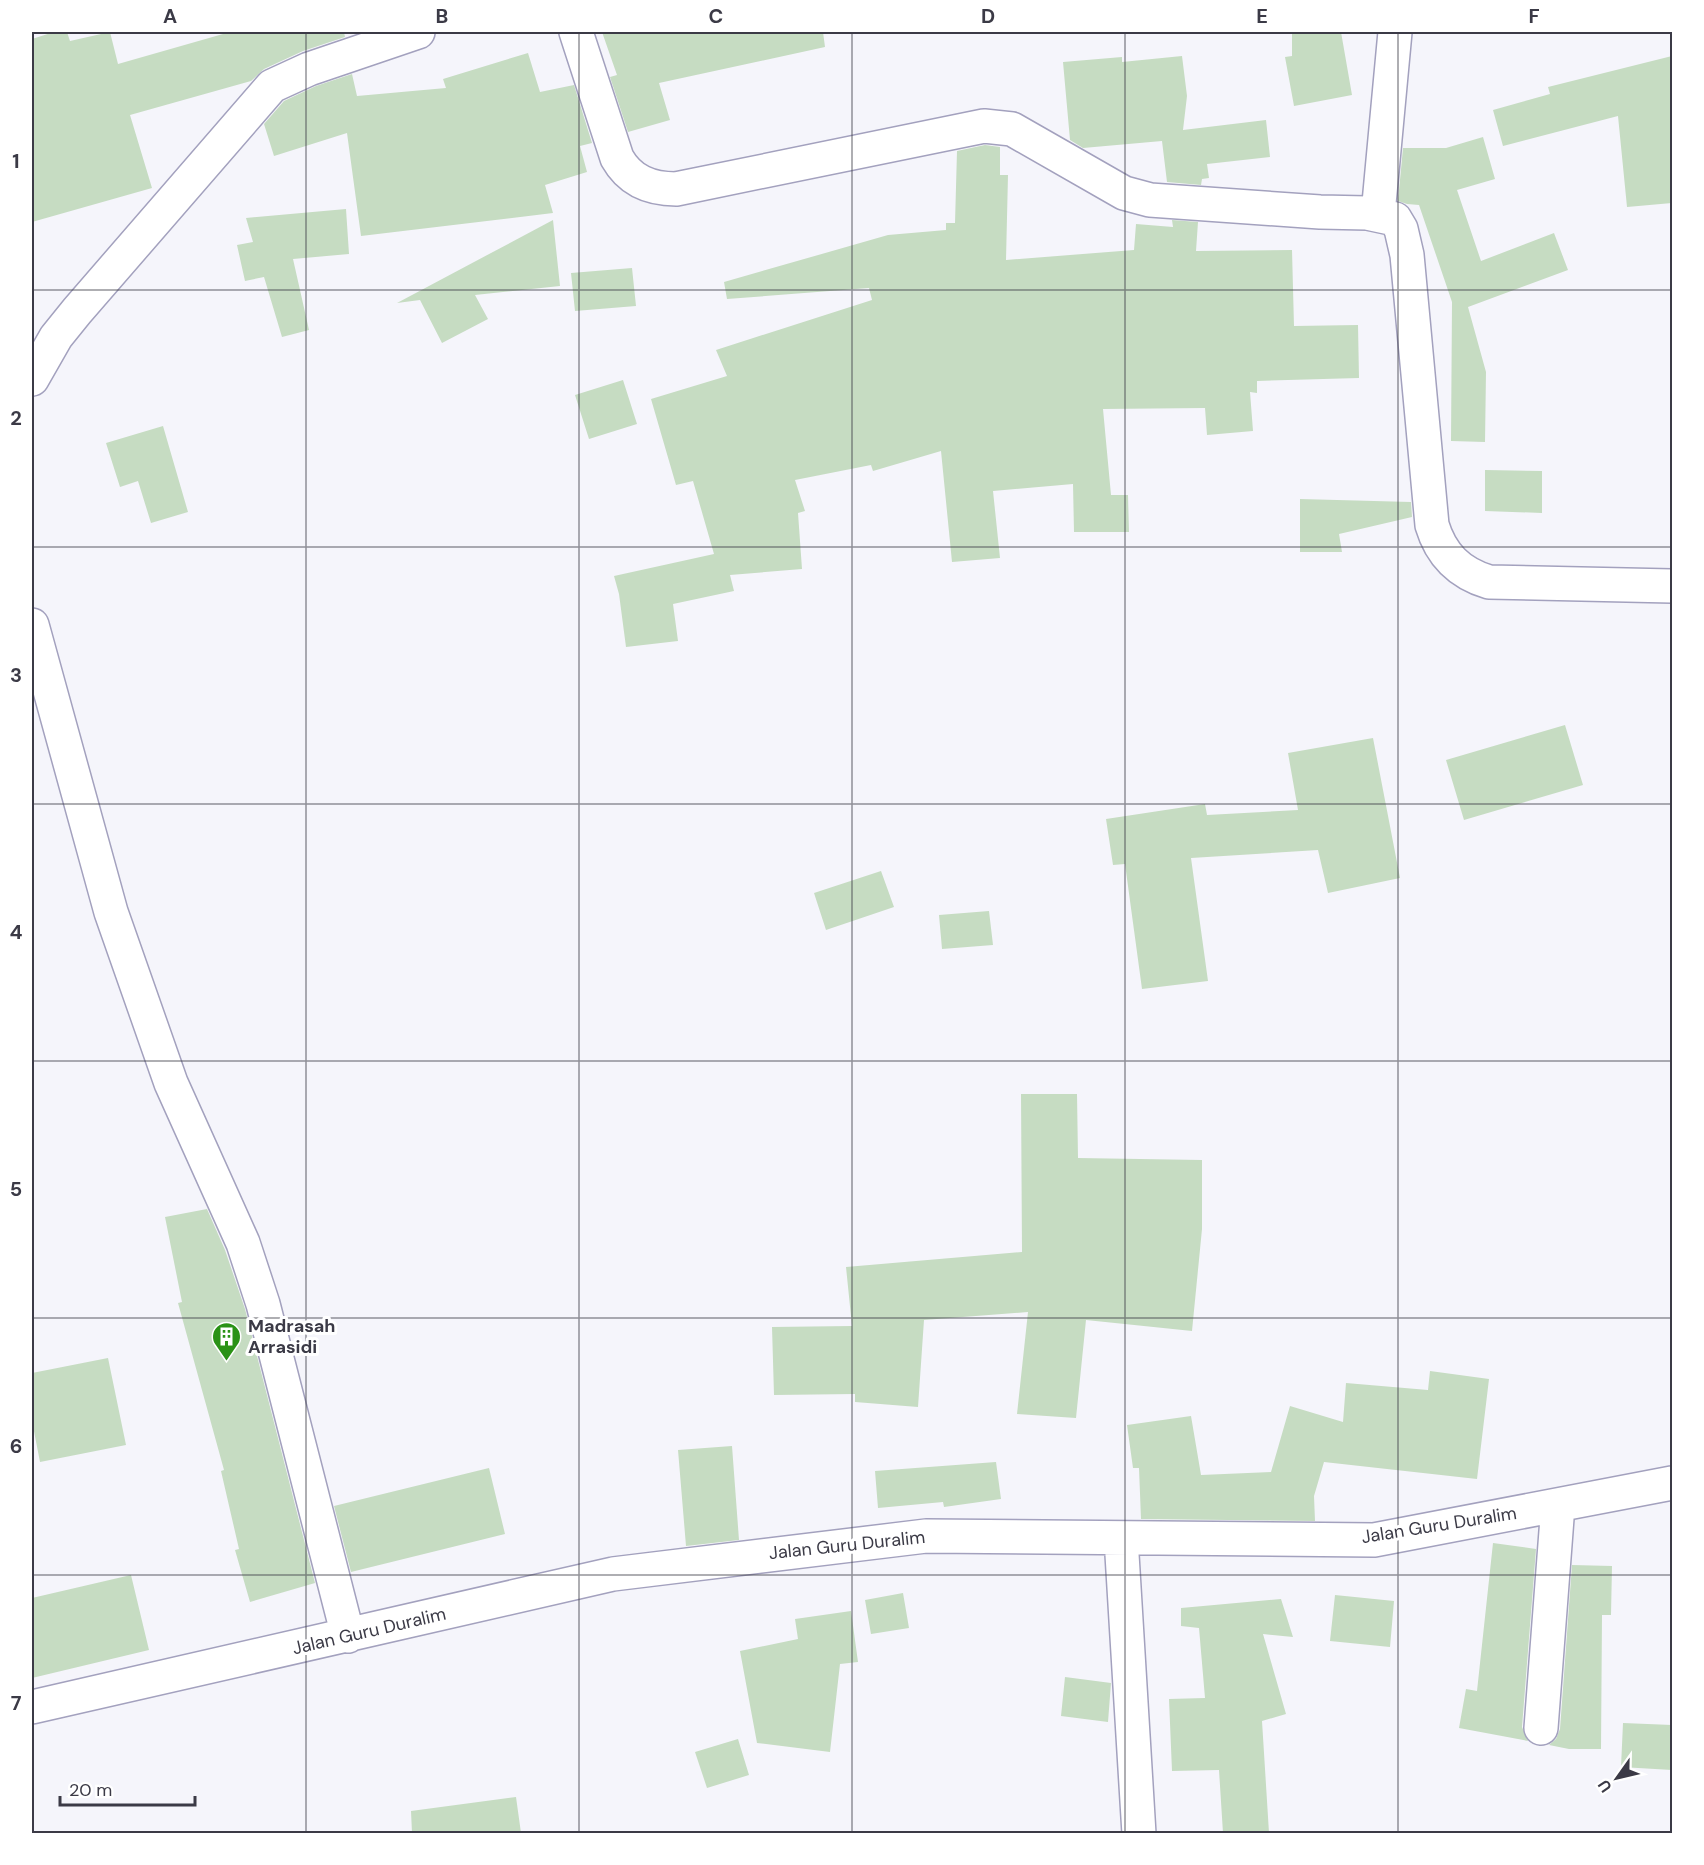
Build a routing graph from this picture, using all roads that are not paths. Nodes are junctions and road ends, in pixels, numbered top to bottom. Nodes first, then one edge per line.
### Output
1 (418, 32) edge
2 (576, 32) edge
3 (1395, 32) edge
4 (1377, 214) junction
5 (32, 379) edge
6 (1672, 586) edge
7 (32, 625) edge
8 (1672, 1483) edge
9 (1558, 1505) junction
10 (1121, 1538) junction
11 (348, 1636) junction
12 (32, 1707) edge
13 (1541, 1728) dead end
14 (1139, 1833) edge

1 - 5 street
2 - 4 street
3 - 4 street
4 - 6 street
7 - 11 street
8 - 9 street, Jalan Guru Duralim
9 - 10 street, Jalan Guru Duralim
9 - 13 street
10 - 11 street, Jalan Guru Duralim
10 - 14 street
11 - 12 street, Jalan Guru Duralim

